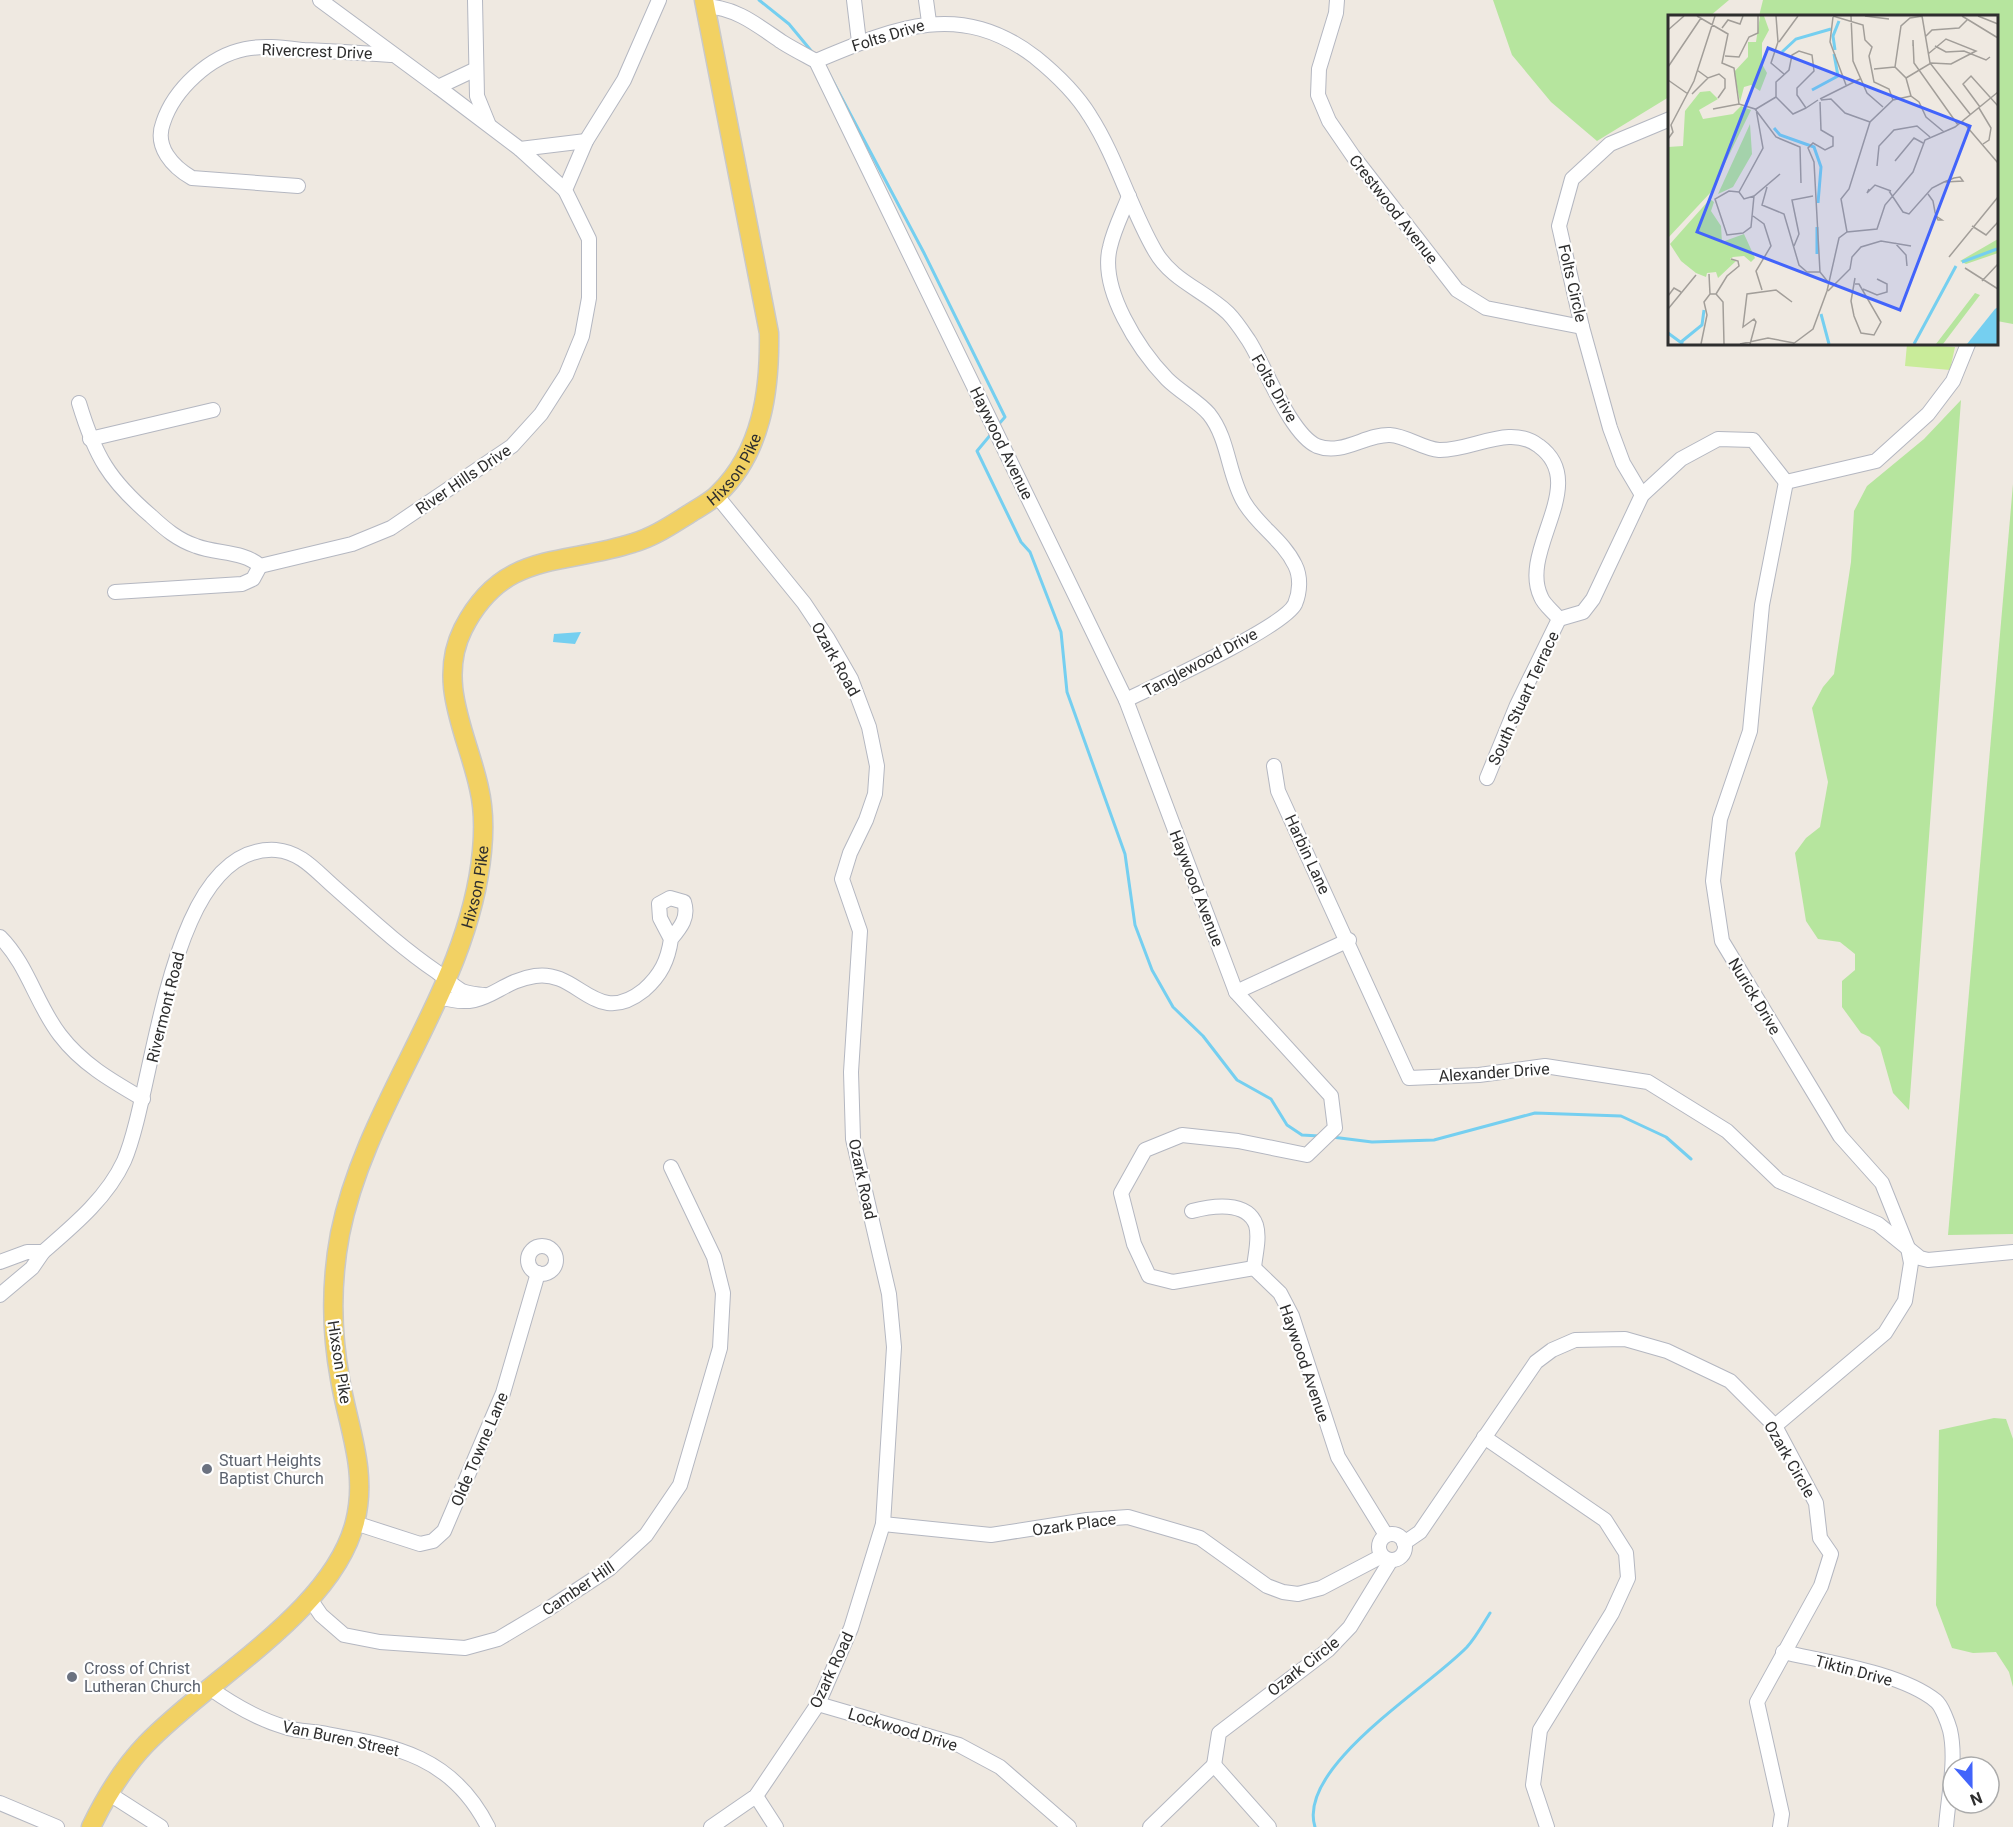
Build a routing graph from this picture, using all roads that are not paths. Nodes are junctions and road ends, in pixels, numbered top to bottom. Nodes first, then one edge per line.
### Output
1 (320, 0) edge
2 (475, 0) edge
3 (659, 0) edge
4 (854, 0) edge
5 (926, 0) edge
6 (1337, 0) edge
7 (704, 3) edge
8 (929, 22) junction
9 (859, 42) junction
10 (391, 55) junction
11 (816, 61) junction
12 (474, 70) junction
13 (438, 87) junction
14 (1668, 119) edge
15 (489, 125) junction
16 (586, 141) junction
17 (520, 149) junction
18 (298, 186) dead end
19 (565, 190) junction
20 (1129, 196) junction
21 (1582, 327) junction
22 (1968, 345) edge
23 (79, 403) dead end
24 (213, 410) dead end
25 (90, 439) junction
26 (1786, 482) junction
27 (1642, 495) junction
28 (717, 496) junction
29 (260, 566) junction
30 (115, 592) dead end
31 (1559, 619) junction
32 (1126, 700) junction
33 (1274, 766) dead end
34 (1487, 778) dead end
35 (0, 937) edge
36 (671, 939) dead end
37 (1349, 940) junction
38 (447, 979) junction
39 (1236, 992) junction
40 (484, 995) junction
41 (440, 996) junction
42 (143, 1099) junction
43 (671, 1167) dead end
44 (1192, 1211) dead end
45 (1908, 1248) junction
46 (2013, 1251) edge
47 (43, 1252) junction
48 (0, 1262) edge
49 (1254, 1268) junction
50 (538, 1273) dead end
51 (0, 1295) edge
52 (1775, 1426) junction
53 (1484, 1437) junction
54 (355, 1523) junction
55 (883, 1524) junction
56 (1386, 1535) junction
57 (1404, 1543) junction
58 (1386, 1558) junction
59 (310, 1599) junction
60 (1783, 1652) junction
61 (208, 1688) junction
62 (818, 1704) junction
63 (1214, 1765) junction
64 (108, 1793) junction
65 (756, 1796) junction
66 (0, 1803) edge
67 (57, 1827) edge
68 (92, 1827) edge
69 (161, 1827) edge
70 (488, 1827) edge
71 (711, 1827) edge
72 (776, 1827) edge
73 (1069, 1827) edge
74 (1150, 1827) edge
75 (1269, 1827) edge
76 (1547, 1827) edge
77 (1780, 1827) edge
78 (1946, 1827) edge

1 - 10 street
2 - 12 street
3 - 16 street
4 - 9 street
5 - 8 street
6 - 21 street, Crestwood Avenue
7 - 11 street
7 - 28 main road, Hixson Pike
8 - 9 street, Folts Drive
8 - 20 street, Folts Drive
9 - 11 street, Folts Drive
10 - 13 street
10 - 18 street, Rivercrest Drive
11 - 32 street, Haywood Avenue
12 - 13 street
12 - 15 street
13 - 15 street
14 - 21 street, Folts Circle
15 - 17 street
16 - 17 street
16 - 19 street
17 - 19 street
19 - 29 street, River Hills Drive
20 - 31 street, Folts Drive
20 - 32 street, Tanglewood Drive
21 - 27 street, Folts Circle
22 - 26 street
23 - 25 street
24 - 25 street
25 - 29 street
26 - 27 street
26 - 45 street, Nurick Drive
27 - 31 street
28 - 38 main road, Hixson Pike
28 - 55 street, Ozark Road
29 - 30 street
31 - 34 street, South Stuart Terrace
32 - 39 street, Haywood Avenue
33 - 37 street, Harbin Lane
35 - 42 street
36 - 40 street
37 - 39 street
37 - 45 street, Alexander Drive
38 - 40 street, Rivermont Road
38 - 41 main road, Hixson Pike
38 - 42 street, Rivermont Road
39 - 49 street, Haywood Avenue
40 - 41 street
41 - 54 main road, Hixson Pike
42 - 47 street, Rivermont Road
43 - 59 street, Camber Hill
44 - 49 street
45 - 46 street, Alexander Drive
45 - 52 street, Nurick Drive
47 - 48 street
47 - 51 street, Rivermont Road
49 - 56 street, Haywood Avenue
50 - 54 street, Olde Towne Lane
52 - 53 street, Ozark Circle
52 - 60 street, Ozark Circle
53 - 57 street, Ozark Circle
53 - 76 street
54 - 59 main road, Hixson Pike
55 - 58 street, Ozark Place
55 - 62 street, Ozark Road
56 - 57 street
56 - 58 street
57 - 58 street
58 - 63 street, Ozark Circle
59 - 61 main road, Hixson Pike
60 - 77 street, Ozark Circle
60 - 78 street, Tiktin Drive
61 - 64 main road, Hixson Pike
61 - 70 street, Van Buren Street
62 - 65 street, Ozark Road
62 - 73 street, Lockwood Drive
63 - 74 street
63 - 75 street
64 - 68 main road, Hixson Pike
64 - 69 street
65 - 71 street, Ozark Road
65 - 72 street
66 - 67 street

